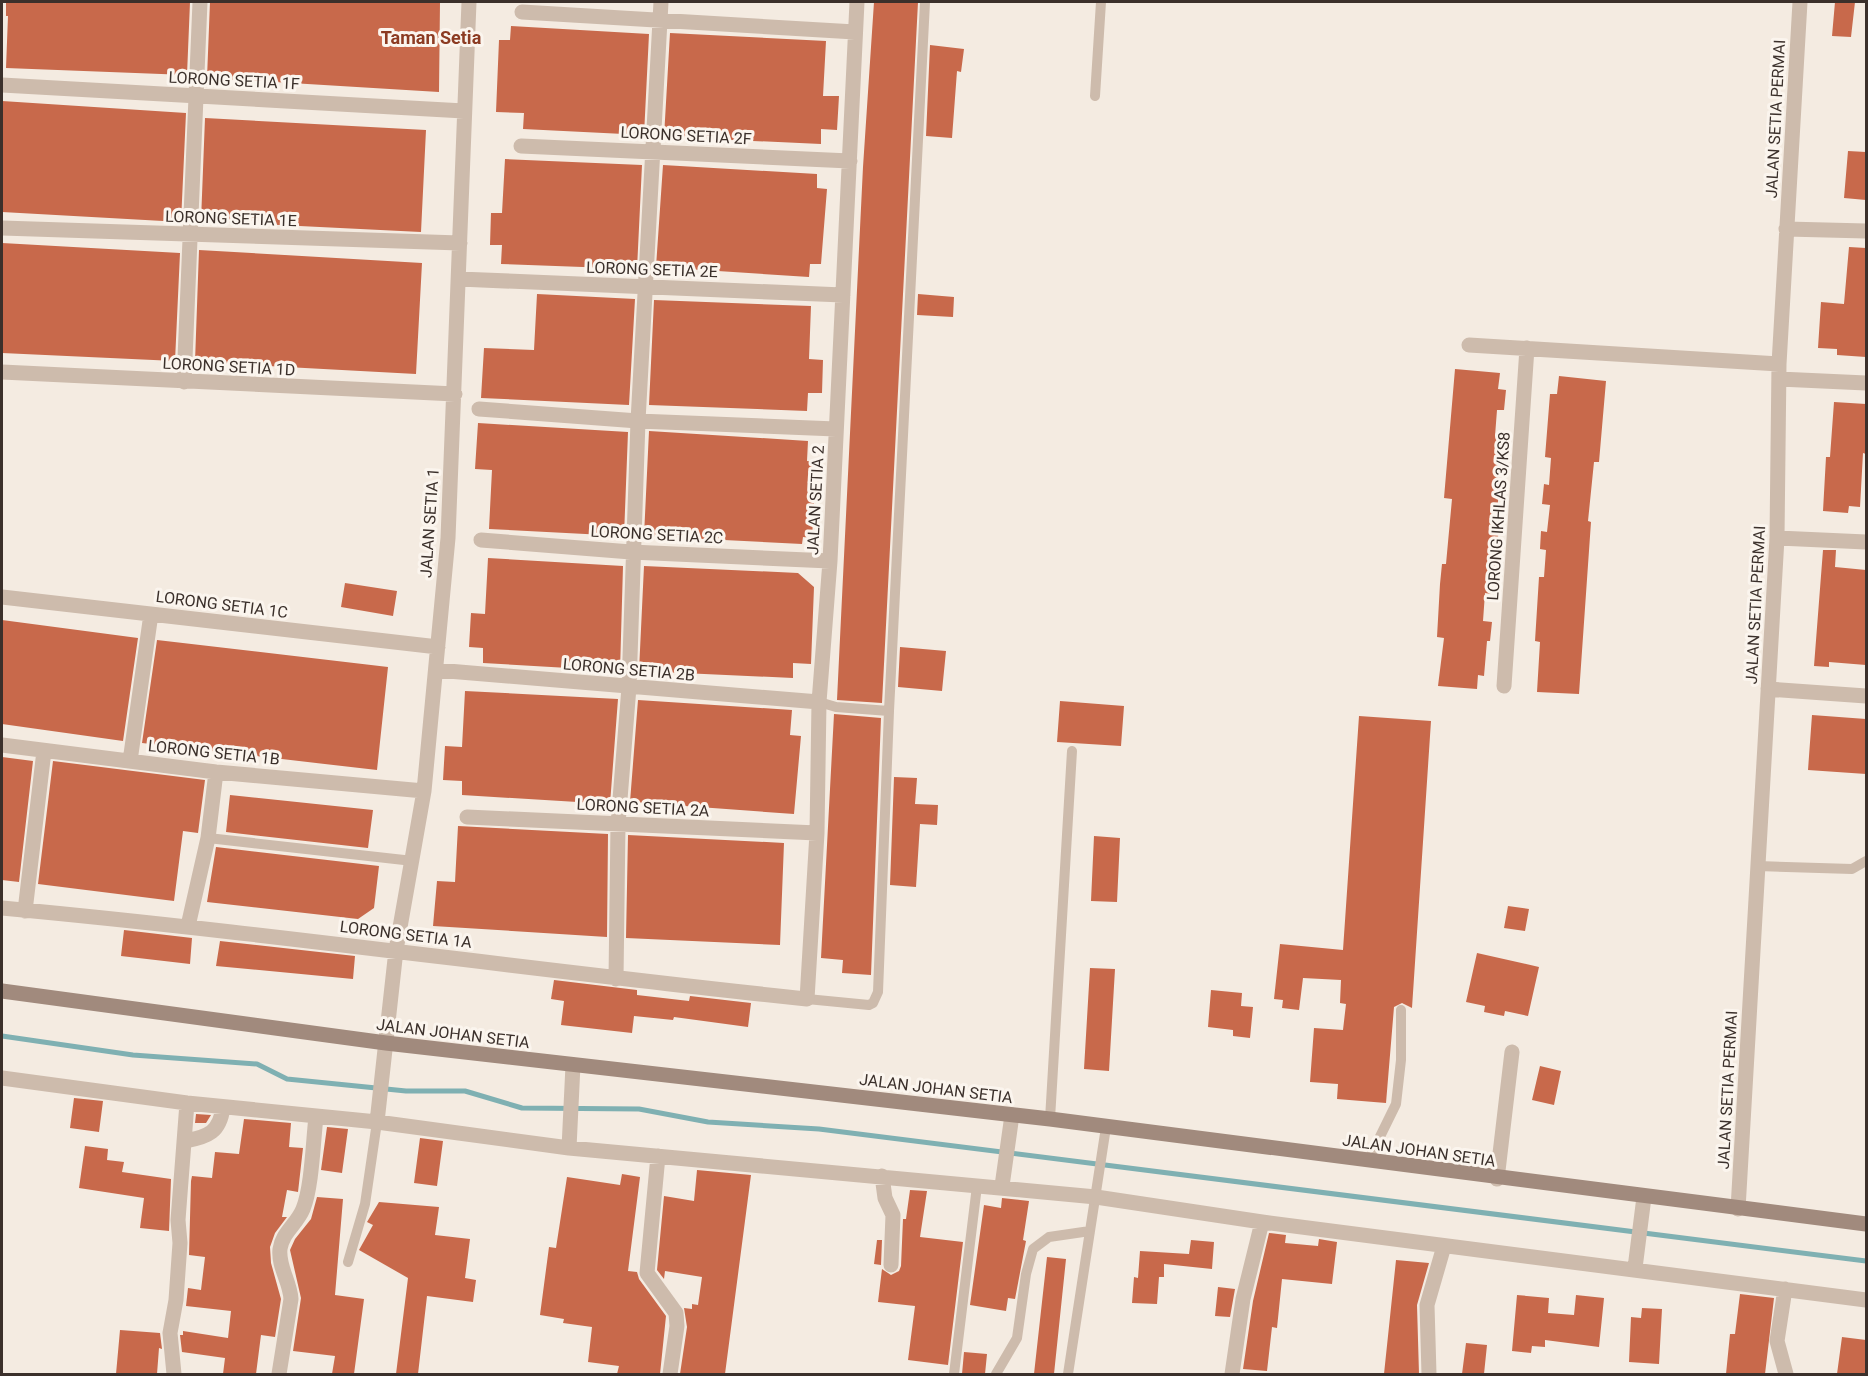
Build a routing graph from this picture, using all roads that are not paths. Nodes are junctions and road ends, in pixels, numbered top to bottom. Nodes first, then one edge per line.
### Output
1 (200, 2) edge
2 (469, 2) edge
3 (662, 2) edge
4 (857, 2) edge
5 (925, 2) edge
6 (1101, 2) edge
7 (1800, 2) edge
8 (522, 12) dead end
9 (661, 20) junction
10 (855, 32) junction
11 (2, 86) edge
12 (196, 96) junction
13 (1095, 96) dead end
14 (464, 111) junction
15 (521, 146) dead end
16 (652, 151) junction
17 (850, 161) junction
18 (2, 228) edge
19 (1786, 229) junction
20 (1866, 231) edge
21 (191, 235) junction
22 (460, 243) junction
23 (459, 279) junction
24 (646, 287) junction
25 (843, 295) junction
26 (1469, 345) dead end
27 (1527, 348) junction
28 (2, 372) edge
29 (1779, 372) junction
30 (184, 382) junction
31 (1866, 383) edge
32 (455, 394) junction
33 (479, 409) dead end
34 (638, 421) junction
35 (836, 429) junction
36 (1777, 538) junction
37 (481, 540) dead end
38 (1866, 542) edge
39 (631, 552) junction
40 (830, 561) junction
41 (2, 597) edge
42 (150, 614) junction
43 (438, 647) junction
44 (436, 670) junction
45 (1504, 686) dead end
46 (629, 687) junction
47 (1768, 689) junction
48 (1866, 696) edge
49 (819, 702) junction
50 (889, 711) junction
51 (2, 745) edge
52 (44, 751) junction
53 (1072, 751) dead end
54 (130, 761) junction
55 (216, 772) junction
56 (424, 791) junction
57 (467, 817) dead end
58 (618, 824) junction
59 (817, 833) junction
60 (208, 838) junction
61 (412, 861) junction
62 (1866, 861) edge
63 (1758, 866) junction
64 (2, 908) edge
65 (25, 910) junction
66 (188, 926) junction
67 (396, 950) junction
68 (616, 979) junction
69 (2, 991) edge
70 (807, 999) junction
71 (1401, 1010) dead end
72 (386, 1043) junction
73 (1512, 1052) dead end
74 (573, 1065) junction
75 (2, 1078) edge
76 (187, 1103) junction
77 (223, 1107) junction
78 (1012, 1115) junction
79 (316, 1117) junction
80 (377, 1118) junction
81 (1050, 1119) junction
82 (1106, 1127) junction
83 (185, 1141) junction
84 (569, 1142) junction
85 (658, 1156) junction
86 (1368, 1161) junction
87 (882, 1176) junction
88 (1497, 1179) junction
89 (1002, 1180) junction
90 (977, 1186) junction
91 (1096, 1197) junction
92 (1644, 1197) junction
93 (1738, 1209) junction
94 (1262, 1222) junction
95 (1866, 1224) edge
96 (1090, 1231) junction
97 (1444, 1246) junction
98 (348, 1262) dead end
99 (1635, 1264) junction
100 (891, 1265) dead end
101 (1785, 1289) junction
102 (1866, 1300) edge
103 (174, 1374) edge
104 (279, 1374) edge
105 (670, 1374) edge
106 (954, 1374) edge
107 (996, 1374) edge
108 (1068, 1374) edge
109 (1232, 1374) edge
110 (1429, 1374) edge
111 (1786, 1374) edge

1 - 12 street
2 - 14 street, JALAN SETIA 1
3 - 9 street
4 - 10 street, JALAN SETIA 2
5 - 50 lane
6 - 13 lane
7 - 19 street, JALAN SETIA PERMAI
8 - 9 street
9 - 10 street
9 - 16 street
10 - 17 street, JALAN SETIA 2
11 - 12 street, LORONG SETIA 1F
12 - 14 street, LORONG SETIA 1F
12 - 21 street
14 - 22 street, JALAN SETIA 1
15 - 16 street, LORONG SETIA 2F
16 - 17 street, LORONG SETIA 2F
16 - 24 street
17 - 25 street, JALAN SETIA 2
18 - 21 street, LORONG SETIA 1E
19 - 20 street
19 - 29 street, JALAN SETIA PERMAI
21 - 22 street, LORONG SETIA 1E
21 - 30 street
22 - 23 street, JALAN SETIA 1
23 - 24 street, LORONG SETIA 2E
23 - 32 street, JALAN SETIA 1
24 - 25 street, LORONG SETIA 2E
24 - 34 street
25 - 35 street, JALAN SETIA 2
26 - 27 street
27 - 29 street
27 - 45 street, LORONG IKHLAS 3/KS8
28 - 30 street, LORONG SETIA 1D
29 - 31 street
29 - 36 street, JALAN SETIA PERMAI
30 - 32 street, LORONG SETIA 1D
32 - 43 street, JALAN SETIA 1
33 - 34 street
34 - 35 street
34 - 39 street
35 - 40 street, JALAN SETIA 2
36 - 38 street
36 - 47 street, JALAN SETIA PERMAI
37 - 39 street, LORONG SETIA 2C
39 - 40 street, LORONG SETIA 2C
39 - 46 street
40 - 49 street, JALAN SETIA 2
41 - 42 street, LORONG SETIA 1C
42 - 43 street, LORONG SETIA 1C
42 - 54 street
43 - 44 street, JALAN SETIA 1
44 - 46 street, LORONG SETIA 2B
44 - 56 street, JALAN SETIA 1
46 - 49 street, LORONG SETIA 2B
46 - 58 street
47 - 48 street
47 - 63 street, JALAN SETIA PERMAI
49 - 50 lane
49 - 59 street, JALAN SETIA 2
50 - 70 lane
51 - 52 street, LORONG SETIA 1B
52 - 54 street, LORONG SETIA 1B
52 - 65 street
53 - 81 lane
54 - 55 street, LORONG SETIA 1B
55 - 56 street, LORONG SETIA 1B
55 - 60 street
56 - 61 street, JALAN SETIA 1
57 - 58 street, LORONG SETIA 2A
58 - 59 street, LORONG SETIA 2A
58 - 68 street
59 - 70 street, JALAN SETIA 2
60 - 61 lane
60 - 66 street
61 - 67 street, JALAN SETIA 1
62 - 63 lane
63 - 93 street, JALAN SETIA PERMAI
64 - 65 street, LORONG SETIA 1A
65 - 66 street, LORONG SETIA 1A
66 - 67 street, LORONG SETIA 1A
67 - 68 street, LORONG SETIA 1A
67 - 72 street, JALAN SETIA 1
68 - 70 street, LORONG SETIA 1A
69 - 72 main road, JALAN JOHAN SETIA
71 - 86 lane
72 - 74 main road, JALAN JOHAN SETIA
72 - 80 street, JALAN SETIA 1
73 - 88 street
74 - 78 main road, JALAN JOHAN SETIA
74 - 84 street
75 - 76 street
76 - 77 street
76 - 83 street
77 - 79 street
77 - 83 street
78 - 81 main road, JALAN JOHAN SETIA
78 - 89 street
79 - 80 street
79 - 104 street
80 - 84 street
80 - 98 lane
81 - 82 main road, JALAN JOHAN SETIA
82 - 86 main road, JALAN JOHAN SETIA
82 - 91 lane
83 - 103 street
84 - 85 street
85 - 87 street
85 - 105 street
86 - 88 main road, JALAN JOHAN SETIA
87 - 90 street
87 - 100 street
88 - 92 main road, JALAN JOHAN SETIA
89 - 90 street
89 - 91 street
90 - 106 lane
91 - 94 street
91 - 96 lane
92 - 93 main road, JALAN JOHAN SETIA
92 - 99 street
93 - 95 main road, JALAN JOHAN SETIA
94 - 97 street
94 - 109 street
96 - 107 lane
96 - 108 lane
97 - 99 street
97 - 110 street
99 - 101 street
101 - 102 street
101 - 111 street

